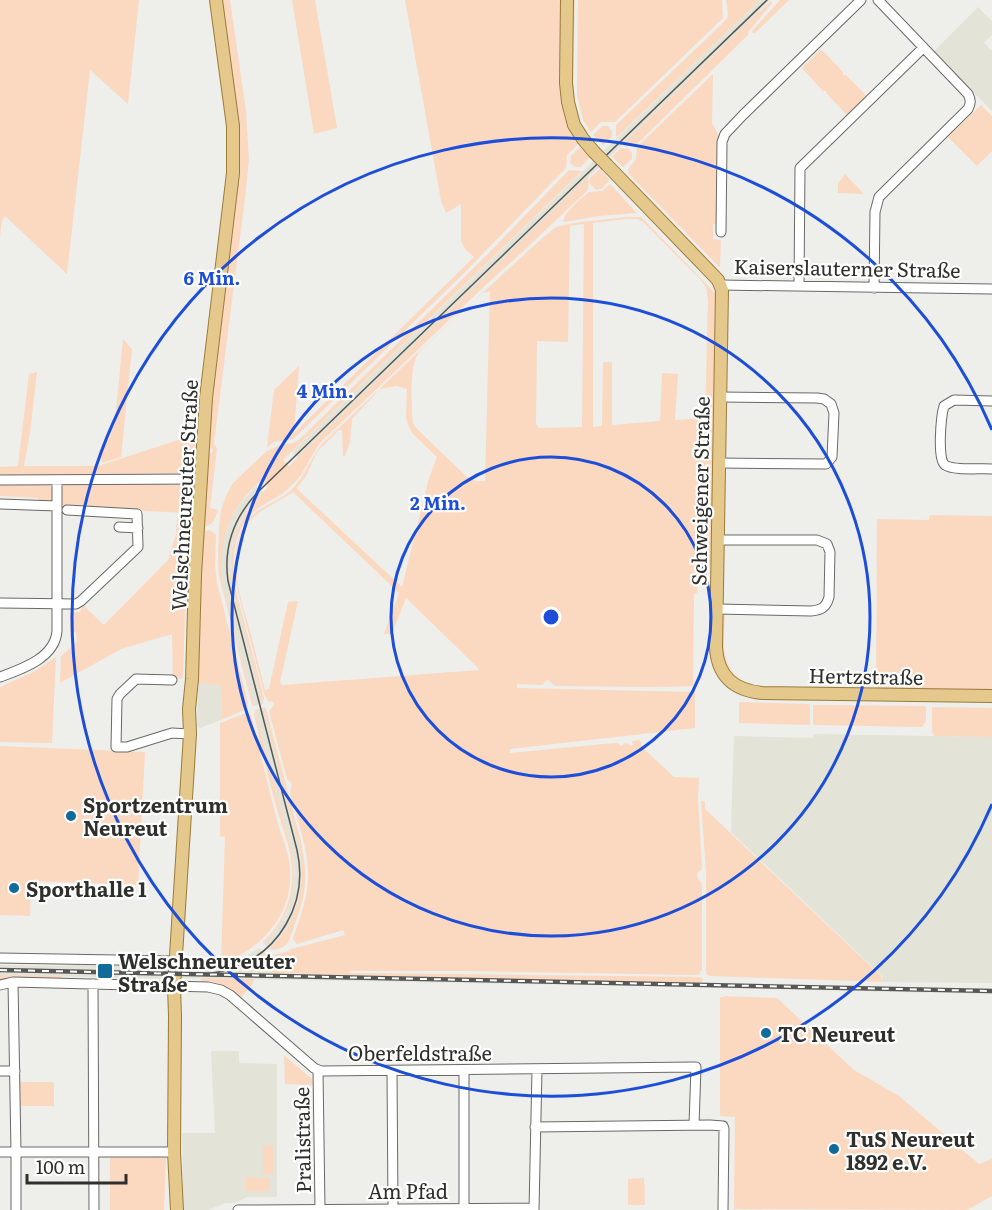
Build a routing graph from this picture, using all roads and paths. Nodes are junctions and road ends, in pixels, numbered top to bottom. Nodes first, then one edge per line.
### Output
1 (216, 0) edge
2 (567, 0) edge
3 (861, 0) edge
4 (878, 0) edge
5 (924, 48) junction
6 (721, 232) dead end
7 (721, 285) junction
8 (799, 286) junction
9 (874, 288) junction
10 (992, 289) edge
11 (720, 397) junction
12 (992, 401) edge
13 (719, 463) junction
14 (992, 469) edge
15 (201, 479) junction
16 (0, 480) edge
17 (57, 480) junction
18 (0, 504) edge
19 (57, 506) junction
20 (67, 510) dead end
21 (119, 527) dead end
22 (138, 528) junction
23 (717, 540) junction
24 (0, 603) edge
25 (57, 603) junction
26 (717, 609) junction
27 (0, 677) edge
28 (172, 680) dead end
29 (741, 688) joint
30 (992, 696) edge
31 (190, 734) junction
32 (0, 958) edge
33 (175, 961) junction
34 (13, 982) junction
35 (93, 984) junction
36 (0, 985) edge
37 (174, 987) junction
38 (464, 1070) junction
39 (537, 1070) junction
40 (0, 1071) edge
41 (15, 1071) junction
42 (318, 1071) junction
43 (392, 1071) junction
44 (694, 1125) junction
45 (535, 1127) junction
46 (94, 1151) junction
47 (0, 1152) edge
48 (16, 1152) junction
49 (174, 1152) junction
50 (393, 1208) junction
51 (464, 1208) junction
52 (282, 1209) edge
53 (320, 1209) edge
54 (534, 1209) edge
55 (16, 1210) edge
56 (94, 1210) edge
57 (177, 1210) edge
58 (237, 1210) edge
59 (723, 1210) edge

1 - 15 main road, Welschneureuter Straße
2 - 7 main road, Kaiserslauterner Straße, bridge
3 - 6 street
4 - 5 street
5 - 8 street
5 - 9 street
7 - 8 street, Kaiserslauterner Straße
7 - 11 main road, Schweigener Straße
8 - 9 street, Kaiserslauterner Straße
9 - 10 street, Kaiserslauterner Straße
11 - 13 main road, Schweigener Straße
11 - 13 street
12 - 14 street
13 - 23 main road, Schweigener Straße
15 - 17 street
15 - 31 main road, Welschneureuter Straße
16 - 17 street
17 - 19 street
18 - 19 street
19 - 25 street
20 - 22 street
21 - 22 street
22 - 25 street
23 - 26 main road, Schweigener Straße
23 - 26 street
24 - 25 street
25 - 27 street
26 - 29 main road, Schweigener Straße
28 - 31 street
29 - 30 main road, Hertzstraße
31 - 33 main road, Welschneureuter Straße
32 - 33 street
33 - 37 main road, Welschneureuter Straße
34 - 35 street
34 - 36 street
34 - 41 street
35 - 37 street
35 - 46 street
37 - 42 street
37 - 49 main road, Welschneureuter Straße
38 - 39 street, Oberfeldstraße
38 - 43 street, Oberfeldstraße
38 - 51 street
39 - 44 street, Oberfeldstraße
39 - 45 street
40 - 41 street
41 - 48 street
42 - 43 street, Oberfeldstraße
42 - 53 street, Pralistraße
43 - 50 street
44 - 45 street
44 - 59 street
45 - 54 street
46 - 48 street
46 - 49 street
46 - 56 street
47 - 48 street
48 - 55 street
49 - 57 main road, Welschneureuter Straße
50 - 51 street, Am Pfad
50 - 53 street, Am Pfad
51 - 54 street, Am Pfad
52 - 53 street, Am Pfad
52 - 58 street, Am Pfad

